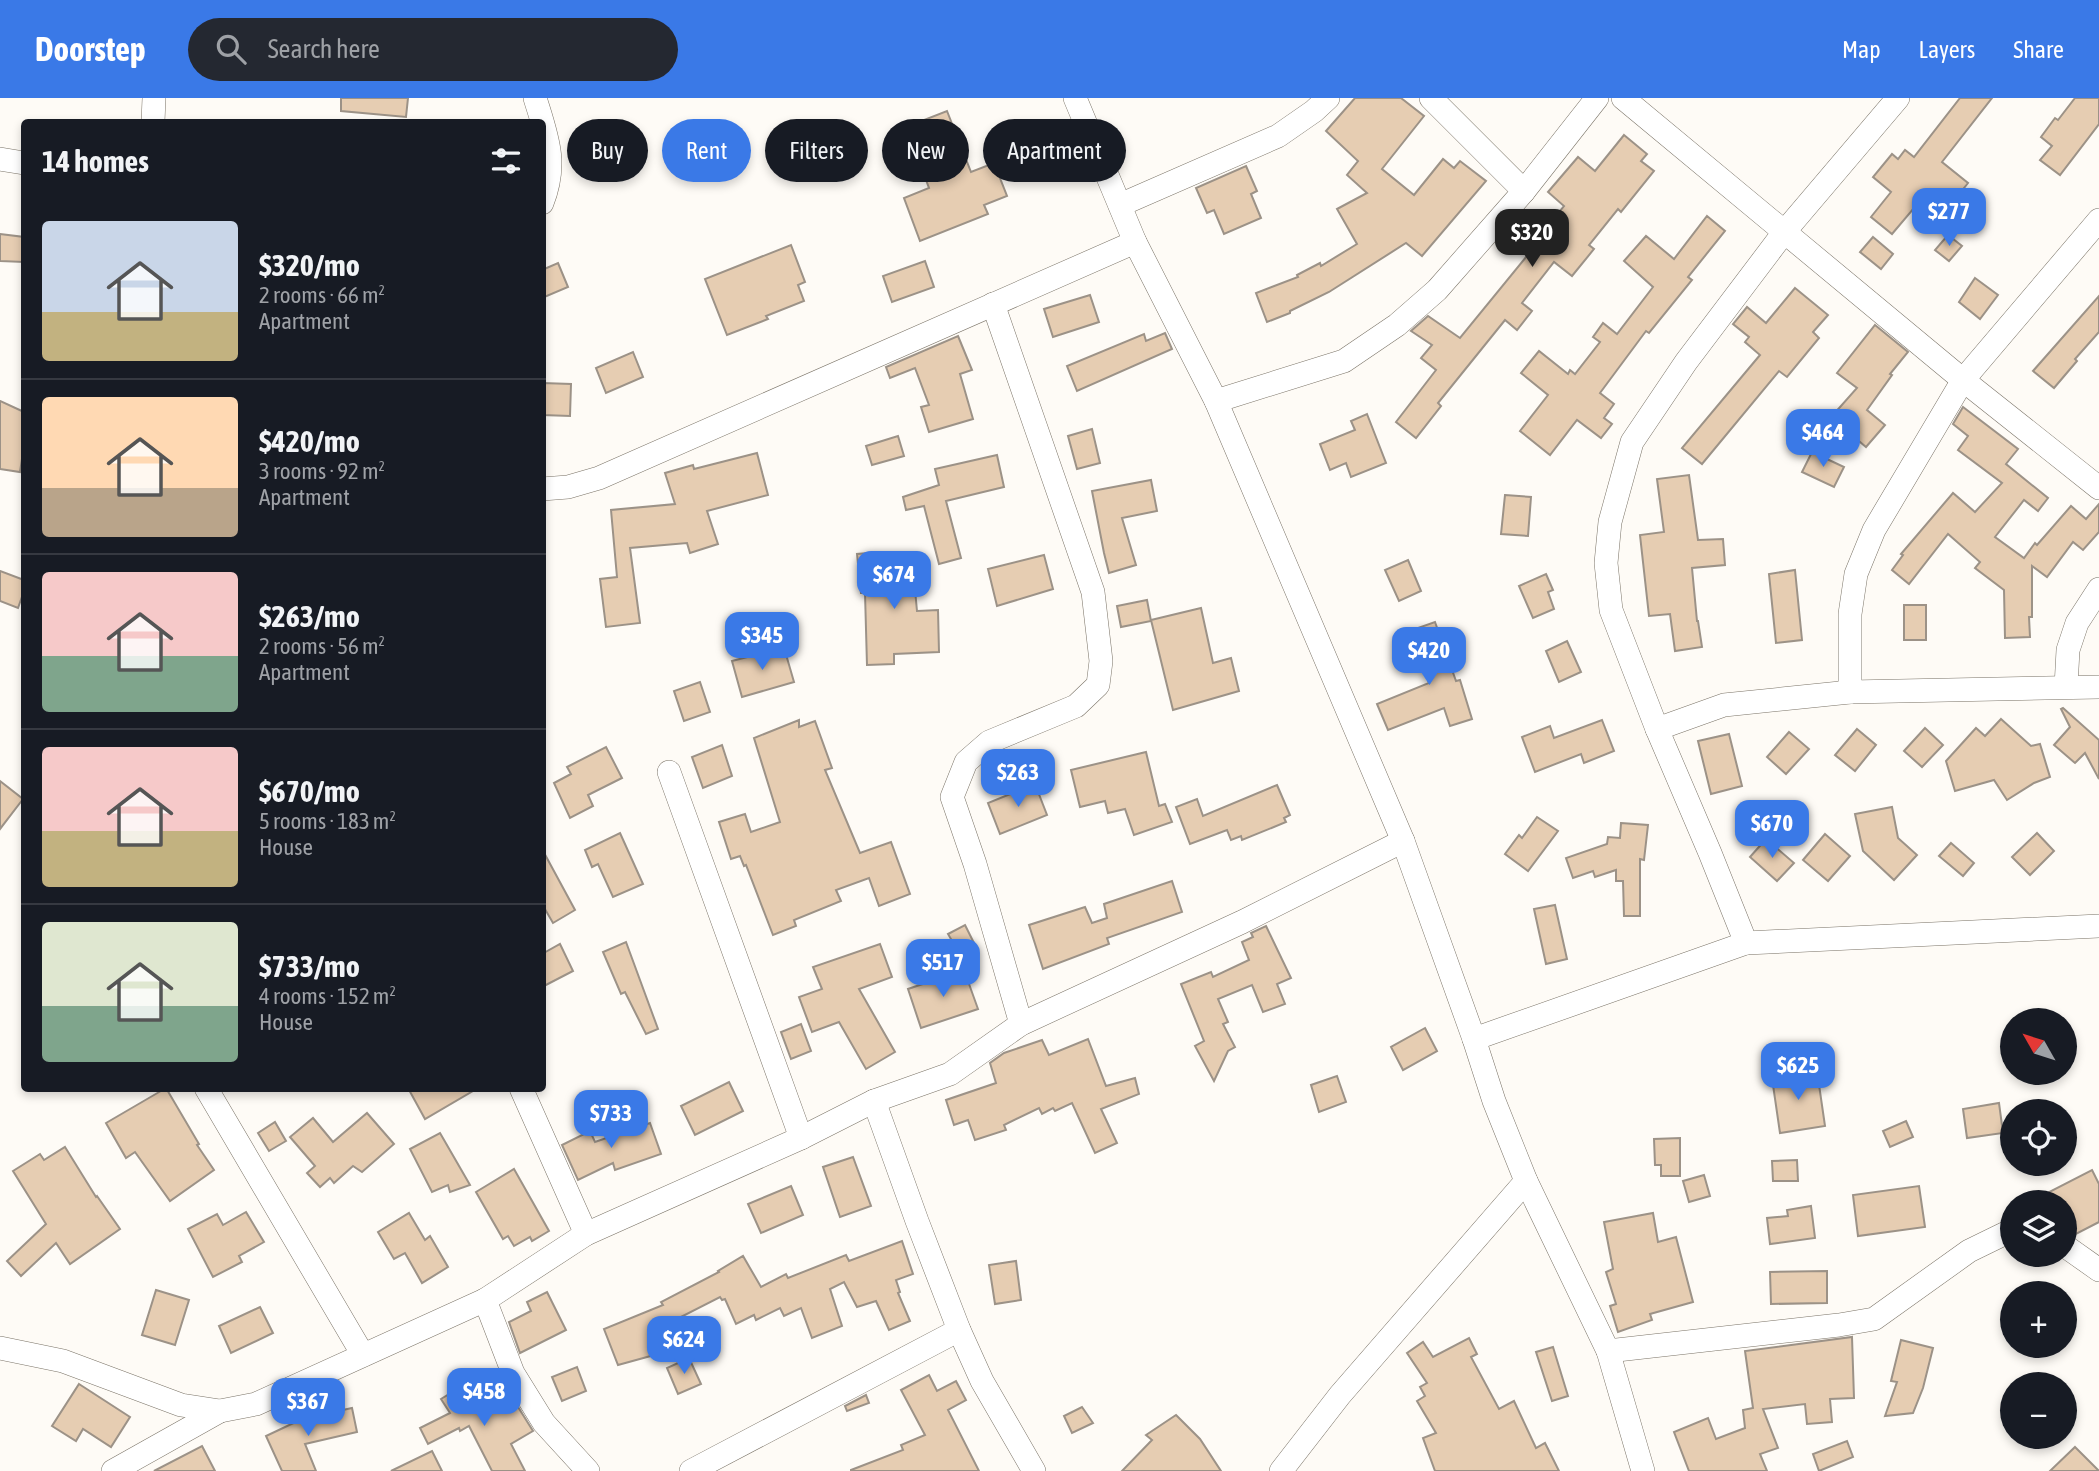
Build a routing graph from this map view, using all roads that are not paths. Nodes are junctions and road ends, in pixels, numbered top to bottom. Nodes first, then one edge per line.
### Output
1 (154, 98) edge
2 (535, 98) edge
3 (1075, 98) edge
4 (1328, 98) edge
5 (1431, 98) edge
6 (1597, 98) edge
7 (1623, 98) edge
8 (1898, 98) edge
9 (153, 119) edge
10 (542, 119) edge
11 (546, 133) edge
12 (0, 159) edge
13 (21, 162) edge
14 (1524, 191) junction
15 (546, 194) edge
16 (1120, 205) junction
17 (2099, 220) edge
18 (1785, 232) junction
19 (1135, 242) junction
20 (993, 304) junction
21 (1963, 380) junction
22 (1216, 401) junction
23 (2099, 488) edge
24 (546, 489) edge
25 (2099, 589) edge
26 (2066, 687) junction
27 (2099, 687) edge
28 (1850, 692) junction
29 (1657, 729) junction
30 (669, 772) dead end
31 (1403, 841) junction
32 (2099, 926) edge
33 (1746, 943) junction
34 (1021, 1024) junction
35 (1475, 1039) junction
36 (208, 1092) edge
37 (523, 1092) edge
38 (874, 1101) junction
39 (801, 1138) junction
40 (1526, 1181) junction
41 (586, 1234) junction
42 (2000, 1236) edge
43 (2077, 1254) edge
44 (2099, 1270) edge
45 (485, 1300) junction
46 (959, 1330) junction
47 (0, 1348) edge
48 (1608, 1351) junction
49 (363, 1354) junction
50 (220, 1411) junction
51 (113, 1471) edge
52 (588, 1471) edge
53 (691, 1471) edge
54 (1034, 1471) edge
55 (1281, 1471) edge
56 (1643, 1471) edge

1 - 9 street
2 - 10 street
3 - 16 street
4 - 16 street
5 - 14 street
6 - 14 street
7 - 18 street
8 - 18 street
11 - 15 street
12 - 13 street
14 - 22 street
16 - 19 street
17 - 21 street
18 - 21 street
18 - 29 street
19 - 20 street
19 - 22 street
20 - 24 street
20 - 34 street
21 - 23 street
21 - 28 street
22 - 31 street
25 - 26 street
26 - 27 street
26 - 28 street
28 - 29 street
29 - 33 street
30 - 39 street
31 - 34 street
31 - 35 street
32 - 33 street
33 - 35 street
34 - 38 street
35 - 40 street
36 - 49 street
37 - 41 street
38 - 39 street
38 - 46 street
39 - 41 street
40 - 48 street
40 - 55 street
41 - 45 street
42 - 48 street
43 - 44 street
45 - 49 street
45 - 52 street
46 - 53 street
46 - 54 street
47 - 50 street
48 - 56 street
49 - 50 street
50 - 51 street

